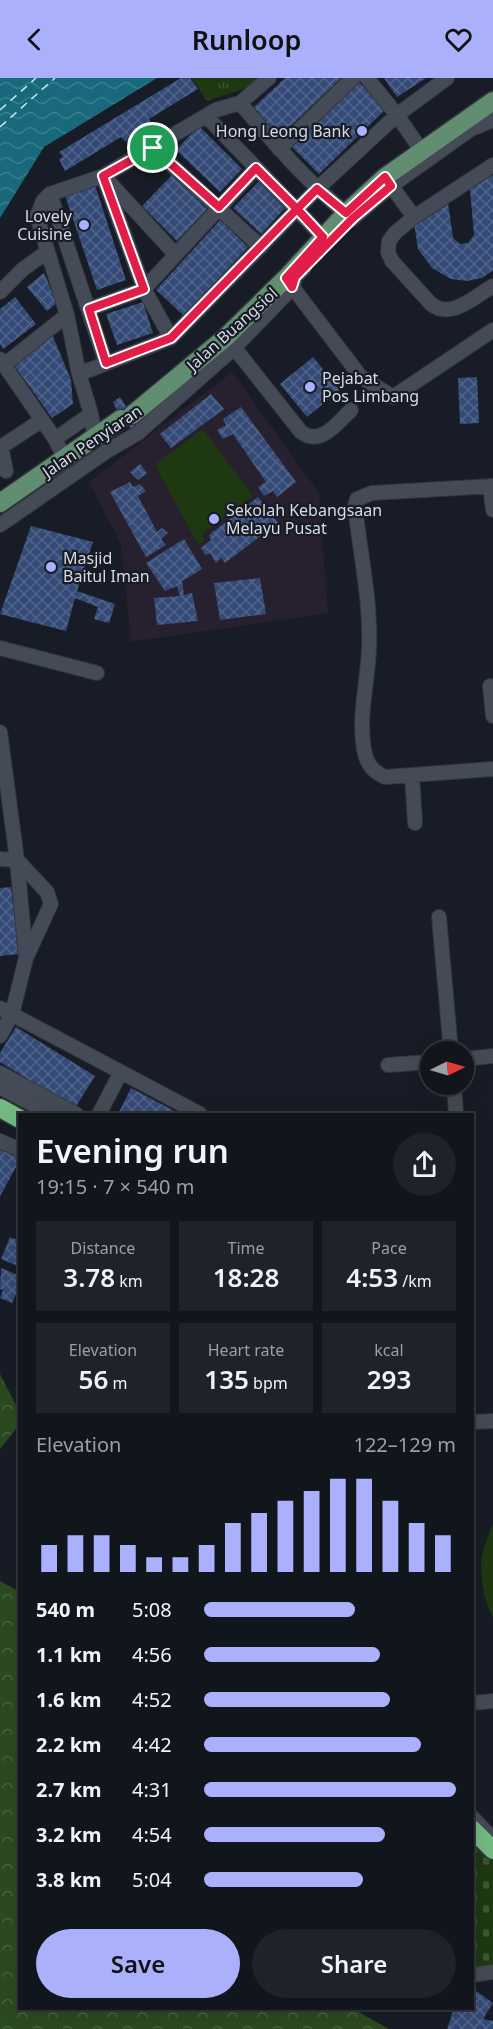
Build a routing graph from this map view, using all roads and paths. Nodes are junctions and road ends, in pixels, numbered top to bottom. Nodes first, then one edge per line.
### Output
1 (269, 78) edge
2 (353, 78) edge
3 (367, 78) edge
4 (447, 78) edge
5 (493, 101) edge
6 (240, 103) junction
7 (397, 114) junction
8 (206, 116) junction
9 (493, 120) edge
10 (153, 148) junction
11 (279, 149) junction
12 (421, 150) junction
13 (493, 165) edge
14 (256, 168) junction
15 (103, 176) junction
16 (388, 182) junction
17 (317, 189) junction
18 (50, 194) junction
19 (219, 207) junction
20 (297, 209) junction
21 (346, 213) junction
22 (414, 217) junction
23 (323, 237) junction
24 (261, 247) junction
25 (47, 252) junction
26 (175, 254) junction
27 (289, 283) junction
28 (493, 286) edge
29 (144, 289) junction
30 (0, 292) edge
31 (89, 309) junction
32 (67, 315) junction
33 (493, 330) edge
34 (171, 338) junction
35 (230, 343) junction
36 (2, 362) edge
37 (106, 363) junction
38 (79, 374) junction
39 (351, 410) dead end
40 (92, 414) junction
41 (42, 420) junction
42 (95, 438) junction
43 (55, 439) junction
44 (65, 459) junction
45 (6, 471) dead end
46 (492, 486) edge
47 (2, 505) edge
48 (493, 510) edge
49 (0, 525) edge
50 (0, 648) edge
51 (97, 673) dead end
52 (490, 686) dead end
53 (493, 716) edge
54 (0, 732) edge
55 (493, 769) edge
56 (412, 776) junction
57 (415, 824) dead end
58 (0, 859) edge
59 (17, 860) junction
60 (439, 917) dead end
61 (26, 958) junction
62 (6, 1011) edge
63 (0, 1036) edge
64 (450, 1041) edge
65 (493, 1056) edge
66 (474, 1058) edge
67 (420, 1063) edge
68 (388, 1065) dead end
69 (121, 1072) junction
70 (0, 1073) edge
71 (0, 1087) edge
72 (455, 1095) edge
73 (0, 1108) edge
74 (49, 1113) edge
75 (74, 1113) edge
76 (100, 1113) edge
77 (198, 1113) edge
78 (456, 1113) edge
79 (18, 1118) edge
80 (0, 1141) edge
81 (18, 1149) edge
82 (493, 1421) edge
83 (474, 1422) edge
84 (493, 1701) edge
85 (474, 1703) edge
86 (474, 1819) edge
87 (474, 1831) edge
88 (493, 1838) edge
89 (493, 1850) edge
90 (493, 1972) edge
91 (474, 1975) edge

1 - 6 street
2 - 11 street
3 - 7 street
4 - 7 street
5 - 12 main road, Jalan Buangsiol
6 - 8 street
6 - 11 street
7 - 12 street
7 - 17 street
8 - 10 street
8 - 14 street
9 - 16 street
10 - 15 street
10 - 19 street
11 - 17 street
12 - 16 main road, Jalan Buangsiol
13 - 22 street
14 - 19 street
14 - 20 street
15 - 18 street
15 - 26 street
15 - 29 street
16 - 21 main road, Jalan Buangsiol
16 - 22 street
16 - 27 street
17 - 20 street
17 - 21 street
18 - 25 street
18 - 31 street
19 - 24 street
19 - 26 street
20 - 23 street
20 - 24 street
21 - 23 main road, Jalan Buangsiol
22 - 28 street
23 - 27 main road, Jalan Buangsiol
24 - 34 street
25 - 30 street
25 - 32 street
26 - 29 street
27 - 33 street
27 - 35 main road, Jalan Buangsiol
29 - 31 street
29 - 34 street
31 - 37 street
32 - 36 street
32 - 38 street
34 - 37 street
35 - 39 street
35 - 42 main road, Jalan Buangsiol
35 - 49 street, Jalan Penyiaran
36 - 41 street
37 - 38 street
38 - 40 street
40 - 42 street
40 - 43 street
41 - 43 street
41 - 45 street
42 - 44 main road, Jalan Buangsiol
43 - 44 street
44 - 47 main road, Jalan Buangsiol
46 - 48 street
46 - 56 street
50 - 51 street
52 - 53 street
54 - 59 street
55 - 56 street
56 - 57 street
58 - 59 street
59 - 61 street
59 - 61 street
60 - 64 street
61 - 62 street
62 - 63 street
62 - 69 street
65 - 66 street
67 - 68 street
69 - 76 street
69 - 77 street
70 - 75 street
71 - 74 street
72 - 78 street
73 - 79 highway
80 - 81 street
82 - 83 street
84 - 85 street
86 - 88 street
87 - 89 highway
90 - 91 street

